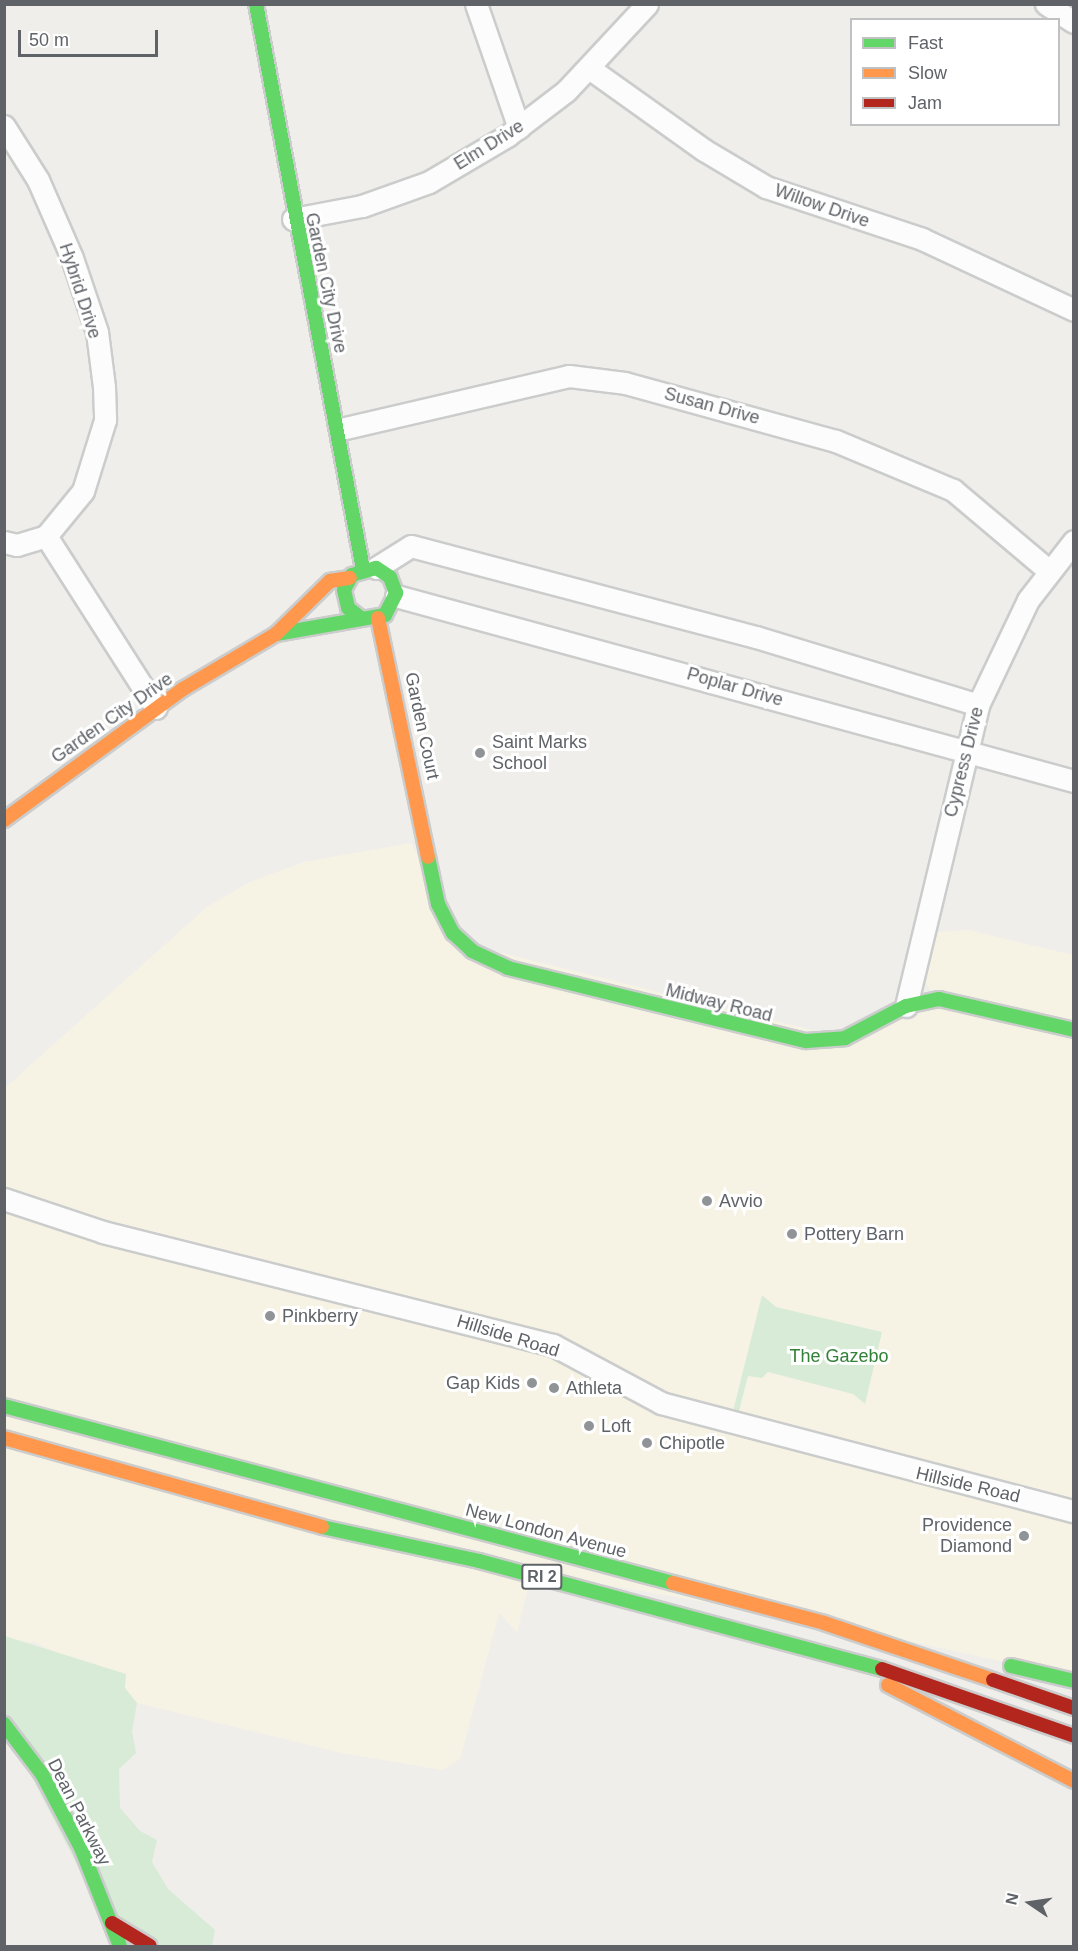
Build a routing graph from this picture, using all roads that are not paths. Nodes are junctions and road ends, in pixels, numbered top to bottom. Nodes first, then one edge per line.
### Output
1 (255, 4) edge
2 (477, 4) edge
3 (1046, 4) edge
4 (640, 6) edge
5 (1073, 19) edge
6 (590, 68) junction
7 (4, 126) edge
8 (519, 128) junction
9 (293, 219) junction
10 (1074, 310) edge
11 (341, 429) junction
12 (46, 536) junction
13 (1074, 541) edge
14 (4, 542) edge
15 (370, 568) junction
16 (1048, 570) junction
17 (350, 578) junction
18 (396, 596) junction
19 (361, 618) junction
20 (378, 618) junction
21 (276, 634) junction
22 (978, 705) junction
23 (156, 708) junction
24 (964, 755) junction
25 (1074, 781) edge
26 (4, 820) edge
27 (428, 842) joint
28 (906, 1006) junction
29 (1074, 1030) edge
30 (4, 1199) edge
31 (4, 1406) edge
32 (4, 1438) edge
33 (1074, 1510) edge
34 (892, 1644) junction
35 (825, 1652) junction
36 (1074, 1681) edge
37 (1074, 1708) edge
38 (4, 1724) edge
39 (1074, 1736) edge
40 (1074, 1781) edge
41 (112, 1923) junction
42 (120, 1947) edge
43 (150, 1947) edge

1 - 9 main road, Garden City Drive
2 - 8 street
3 - 5 street
4 - 6 street, Elm Drive
6 - 8 street, Elm Drive
6 - 10 street, Willow Drive
7 - 12 street, Hybrid Drive
8 - 9 street, Elm Drive
9 - 11 main road, Garden City Drive
11 - 15 main road, Garden City Drive
11 - 16 street, Susan Drive
12 - 14 street
12 - 23 street
13 - 16 street, Cypress Drive
15 - 17 main road, Garden City Drive
15 - 18 main road
15 - 22 street
16 - 22 street, Cypress Drive
17 - 19 main road
17 - 21 main road, Garden City Drive
18 - 20 main road
18 - 24 street, Poplar Drive
19 - 20 main road, Garden City Drive
19 - 21 main road, Garden City Drive
20 - 27 main road, Garden Court
21 - 23 main road, Garden City Drive
22 - 24 street, Cypress Drive
23 - 26 main road, Garden City Drive
24 - 25 street, Poplar Drive
24 - 28 street, Cypress Drive
27 - 28 main road, Midway Road
28 - 29 main road, Midway Road
30 - 33 street, Hillside Road
31 - 34 main road, New London Avenue / RI 2
32 - 35 main road, RI 2
34 - 36 main road
34 - 37 main road, New London Avenue / RI 2
35 - 39 main road, RI 2
35 - 40 main road
38 - 41 main road, Dean Parkway
41 - 42 main road, Dean Parkway
41 - 43 main road

